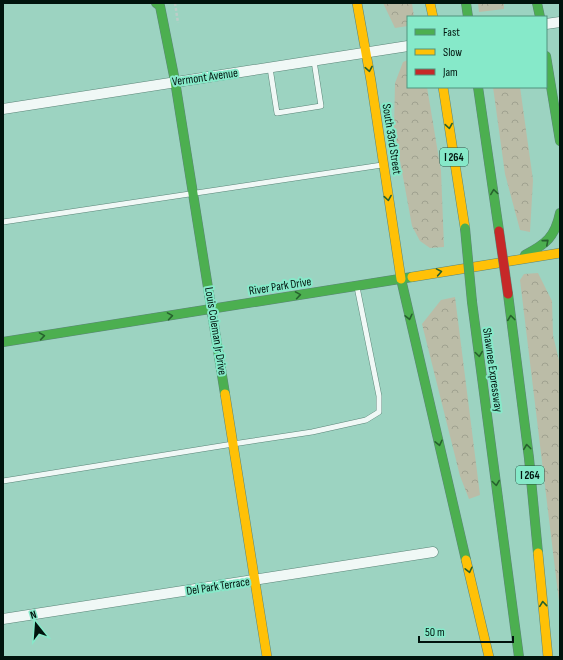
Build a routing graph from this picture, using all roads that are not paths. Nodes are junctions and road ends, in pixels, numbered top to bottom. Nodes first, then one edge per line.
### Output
1 (357, 3) edge
2 (537, 3) edge
3 (158, 4) edge
4 (540, 16) edge
5 (560, 22) edge
6 (547, 24) edge
7 (407, 46) edge
8 (366, 52) junction
9 (314, 62) junction
10 (547, 62) edge
11 (270, 68) junction
12 (175, 81) junction
13 (443, 88) edge
14 (478, 88) edge
15 (3, 109) edge
16 (560, 139) edge
17 (383, 165) junction
18 (194, 194) junction
19 (560, 213) edge
20 (3, 222) edge
21 (560, 253) edge
22 (518, 259) junction
23 (401, 279) junction
24 (356, 286) junction
25 (212, 309) junction
26 (3, 342) edge
27 (233, 444) junction
28 (3, 481) edge
29 (432, 552) dead end
30 (254, 580) junction
31 (3, 620) edge
32 (267, 657) edge
33 (489, 657) edge
34 (519, 657) edge
35 (548, 657) edge

1 - 8 main road, South 33rd Street
2 - 4 main road
3 - 12 main road, Louis Coleman Jr Drive
5 - 6 street
7 - 8 street, Vermont Avenue
8 - 9 street, Vermont Avenue
8 -> 17 main road, South 33rd Street
9 - 11 street, Vermont Avenue
9 - 11 lane
10 - 16 main road
11 - 12 street, Vermont Avenue
12 - 15 street, Vermont Avenue
12 - 18 main road, Louis Coleman Jr Drive
13 -> 34 main road, Shawnee Expressway / I 264, bridge
35 -> 14 main road, Shawnee Expressway / I 264, bridge
17 - 18 lane
17 -> 23 main road, South 33rd Street
18 - 20 lane
18 - 25 main road, Louis Coleman Jr Drive
22 -> 19 main road
21 - 22 main road, River Park Drive
23 -> 22 main road, River Park Drive
23 - 24 main road, River Park Drive
23 -> 33 main road, South 33rd Street
25 -> 24 main road, River Park Drive
24 - 27 lane
26 -> 25 main road, River Park Drive
25 - 27 main road, Louis Coleman Jr Drive
27 - 28 lane
27 - 30 main road, Louis Coleman Jr Drive
29 - 30 street, Del Park Terrace
30 - 31 street, Del Park Terrace
30 - 32 main road, Louis Coleman Jr Drive

